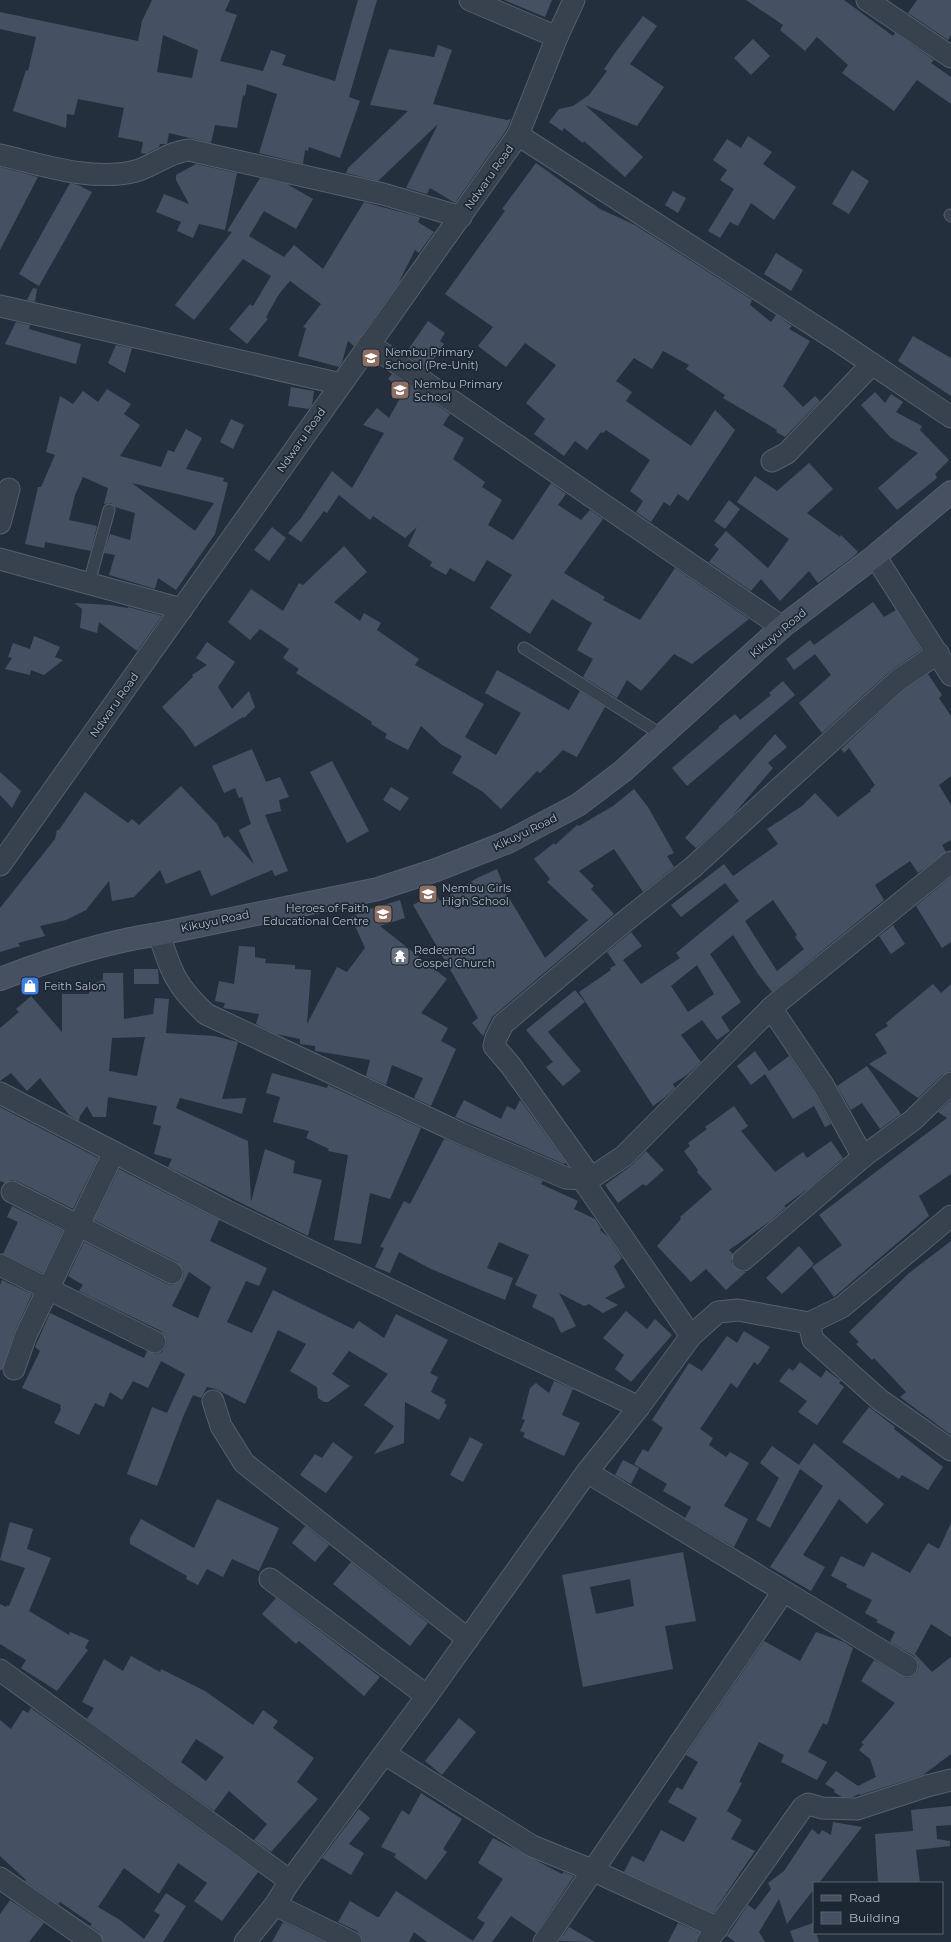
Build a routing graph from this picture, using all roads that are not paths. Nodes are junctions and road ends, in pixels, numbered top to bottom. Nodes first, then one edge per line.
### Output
1 (470, 0) edge
2 (574, 0) edge
3 (867, 0) edge
4 (557, 37) junction
5 (951, 57) edge
6 (518, 135) junction
7 (0, 155) edge
8 (461, 217) junction
9 (0, 306) edge
10 (369, 344) junction
11 (872, 364) junction
12 (341, 384) junction
13 (951, 417) edge
14 (772, 461) dead end
15 (9, 489) dead end
16 (951, 492) edge
17 (109, 510) dead end
18 (0, 523) edge
19 (875, 556) junction
20 (0, 559) edge
21 (89, 584) junction
22 (182, 609) junction
23 (782, 627) junction
24 (524, 648) dead end
25 (938, 654) junction
26 (951, 675) edge
27 (662, 735) junction
28 (951, 862) edge
29 (0, 865) edge
30 (159, 934) junction
31 (0, 979) edge
32 (771, 1008) junction
33 (951, 1083) edge
34 (0, 1093) edge
35 (114, 1152) junction
36 (863, 1157) junction
37 (586, 1178) junction
38 (12, 1192) dead end
39 (951, 1216) edge
40 (78, 1226) junction
41 (743, 1260) dead end
42 (0, 1265) edge
43 (172, 1272) dead end
44 (48, 1288) junction
45 (809, 1323) junction
46 (691, 1336) junction
47 (155, 1342) dead end
48 (14, 1368) dead end
49 (213, 1401) dead end
50 (639, 1407) junction
51 (951, 1450) edge
52 (587, 1472) junction
53 (270, 1579) dead end
54 (783, 1592) junction
55 (468, 1639) junction
56 (907, 1666) dead end
57 (0, 1670) edge
58 (427, 1696) junction
59 (385, 1754) junction
60 (951, 1780) edge
61 (594, 1871) junction
62 (0, 1878) edge
63 (290, 1881) junction
64 (275, 1905) junction
65 (712, 1935) edge
66 (92, 1942) edge
67 (245, 1942) edge
68 (350, 1942) edge
69 (544, 1942) edge

1 - 4 street
2 - 4 street, Ndwaru Road
3 - 5 street
4 - 6 street, Ndwaru Road
6 - 8 street, Ndwaru Road
6 - 11 street
7 - 8 street
8 - 10 street, Ndwaru Road
9 - 12 street
10 - 12 street, Ndwaru Road
10 - 23 street
11 - 13 street
11 - 14 street
12 - 22 street, Ndwaru Road
15 - 18 street
16 - 19 main road, Kikuyu Road
17 - 21 lane
19 - 23 main road, Kikuyu Road
19 - 25 street
20 - 21 street
21 - 22 street
22 - 29 street, Ndwaru Road
23 - 27 main road, Kikuyu Road
24 - 27 lane
25 - 26 street
25 - 37 street
27 - 30 main road, Kikuyu Road
28 - 32 street
30 - 31 main road, Kikuyu Road
30 - 37 street
32 - 36 street
32 - 37 street
33 - 36 street
34 - 35 street
35 - 40 street
35 - 50 street
36 - 41 street
37 - 46 street
38 - 40 street
39 - 45 street
40 - 43 street
40 - 44 street
42 - 44 street
44 - 47 street
44 - 48 street
45 - 46 street
45 - 51 street
46 - 50 street
49 - 55 street
50 - 52 street
52 - 54 street
52 - 55 street
53 - 58 street
54 - 56 street
54 - 61 street
55 - 58 street
57 - 63 street
58 - 59 street
59 - 61 street
59 - 63 street
60 - 65 street
61 - 65 street
61 - 69 street
62 - 66 street
63 - 64 street
64 - 67 street
64 - 68 street

